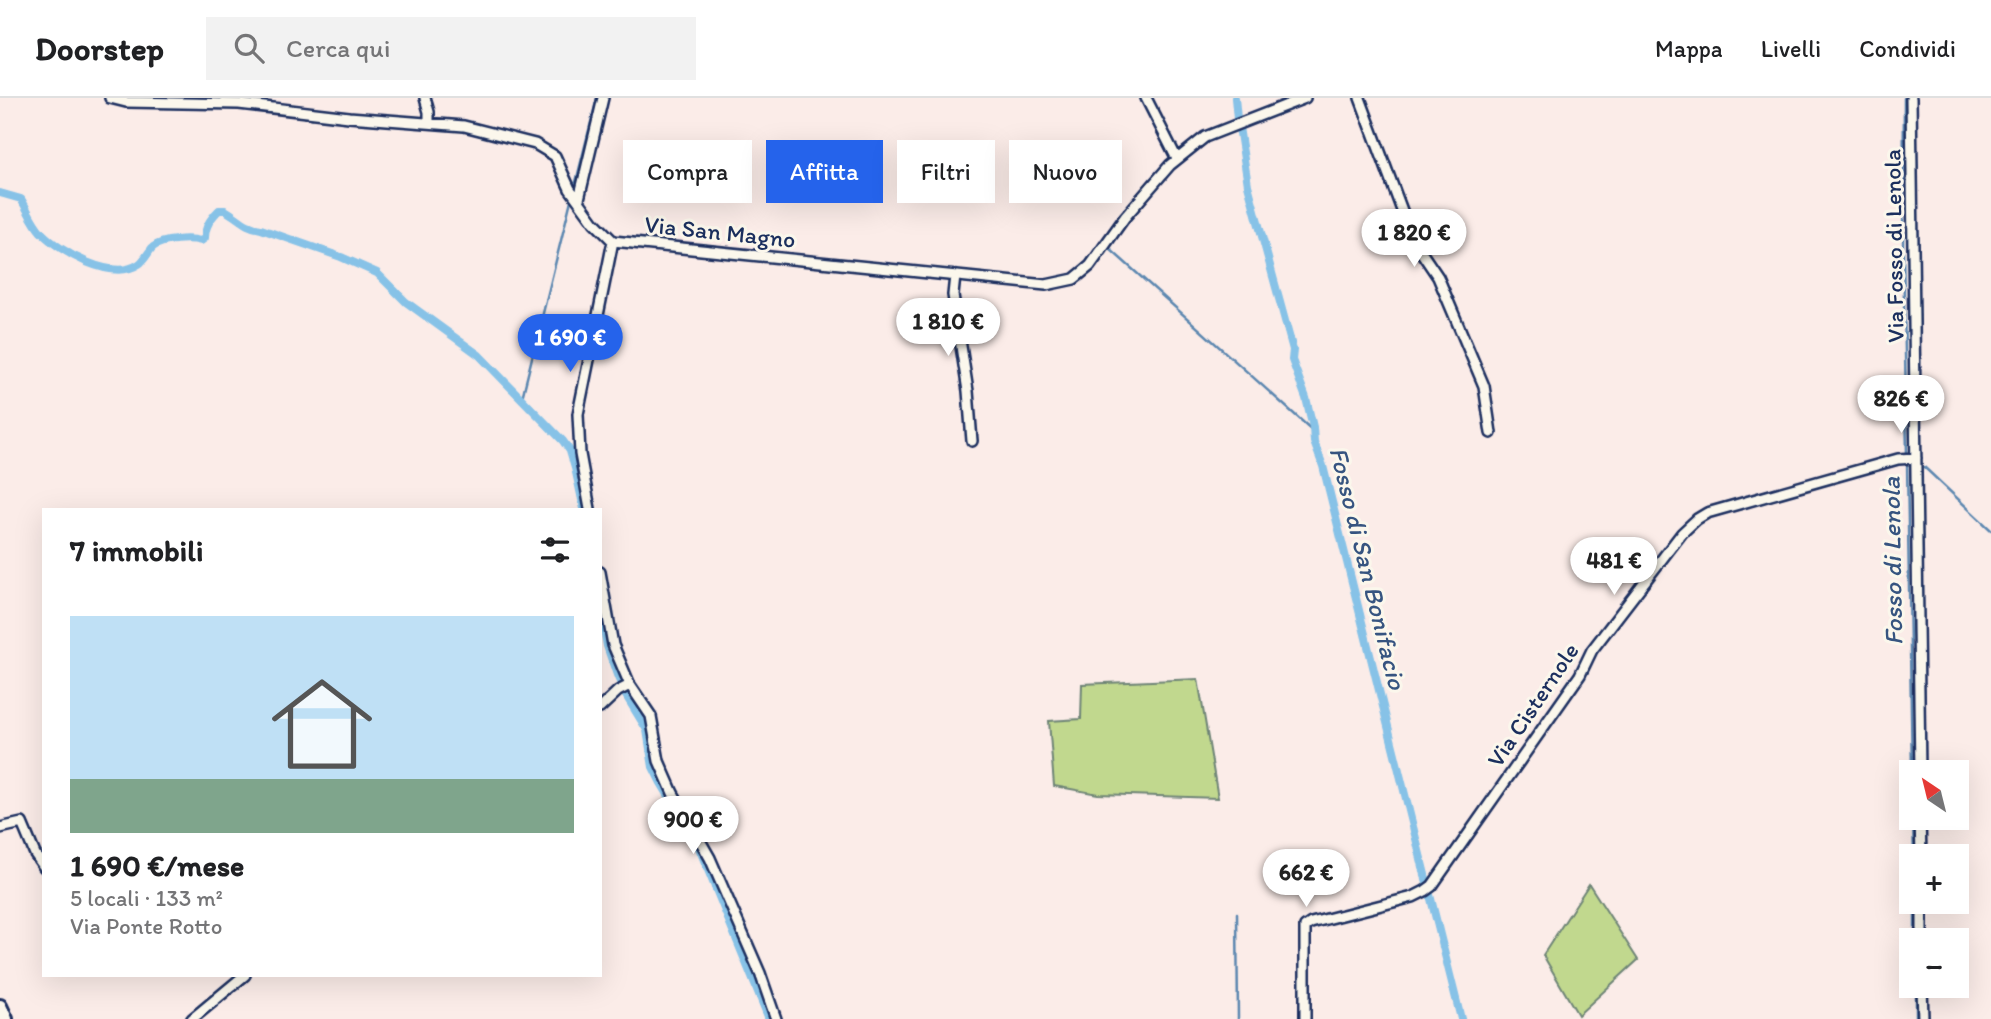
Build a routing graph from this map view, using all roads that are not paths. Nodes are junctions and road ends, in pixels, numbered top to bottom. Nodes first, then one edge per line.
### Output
1 (110, 98) edge
2 (425, 98) edge
3 (603, 98) edge
4 (1146, 98) edge
5 (1305, 98) edge
6 (1360, 98) edge
7 (1911, 98) edge
8 (429, 123) junction
9 (1177, 159) junction
10 (575, 194) junction
11 (613, 241) junction
12 (955, 276) junction
13 (1491, 433) dead end
14 (972, 441) dead end
15 (1910, 458) junction
16 (590, 508) edge
17 (602, 583) edge
18 (625, 687) junction
19 (602, 706) edge
20 (1920, 760) edge
21 (0, 828) edge
22 (42, 864) edge
23 (243, 977) edge
24 (1922, 998) edge
25 (0, 1006) edge
26 (6, 1019) edge
27 (192, 1019) edge
28 (776, 1019) edge
29 (1305, 1019) edge
30 (1923, 1019) edge

1 - 8 street, Via San Magno
2 - 8 street
3 - 10 street
4 - 9 street
5 - 9 street, Via San Magno
6 - 13 street
7 - 15 street, Via Fosso di Lenola
8 - 10 street, Via San Magno
9 - 12 street, Via San Magno
10 - 11 street, Via San Magno
11 - 12 street, Via San Magno
11 - 16 street
12 - 14 street
15 - 20 street, Via Fosso di Lenola
15 - 29 street, Via Cisternole
17 - 18 street
18 - 19 street
18 - 28 street
21 - 22 street
23 - 27 street
24 - 30 street
25 - 26 street

